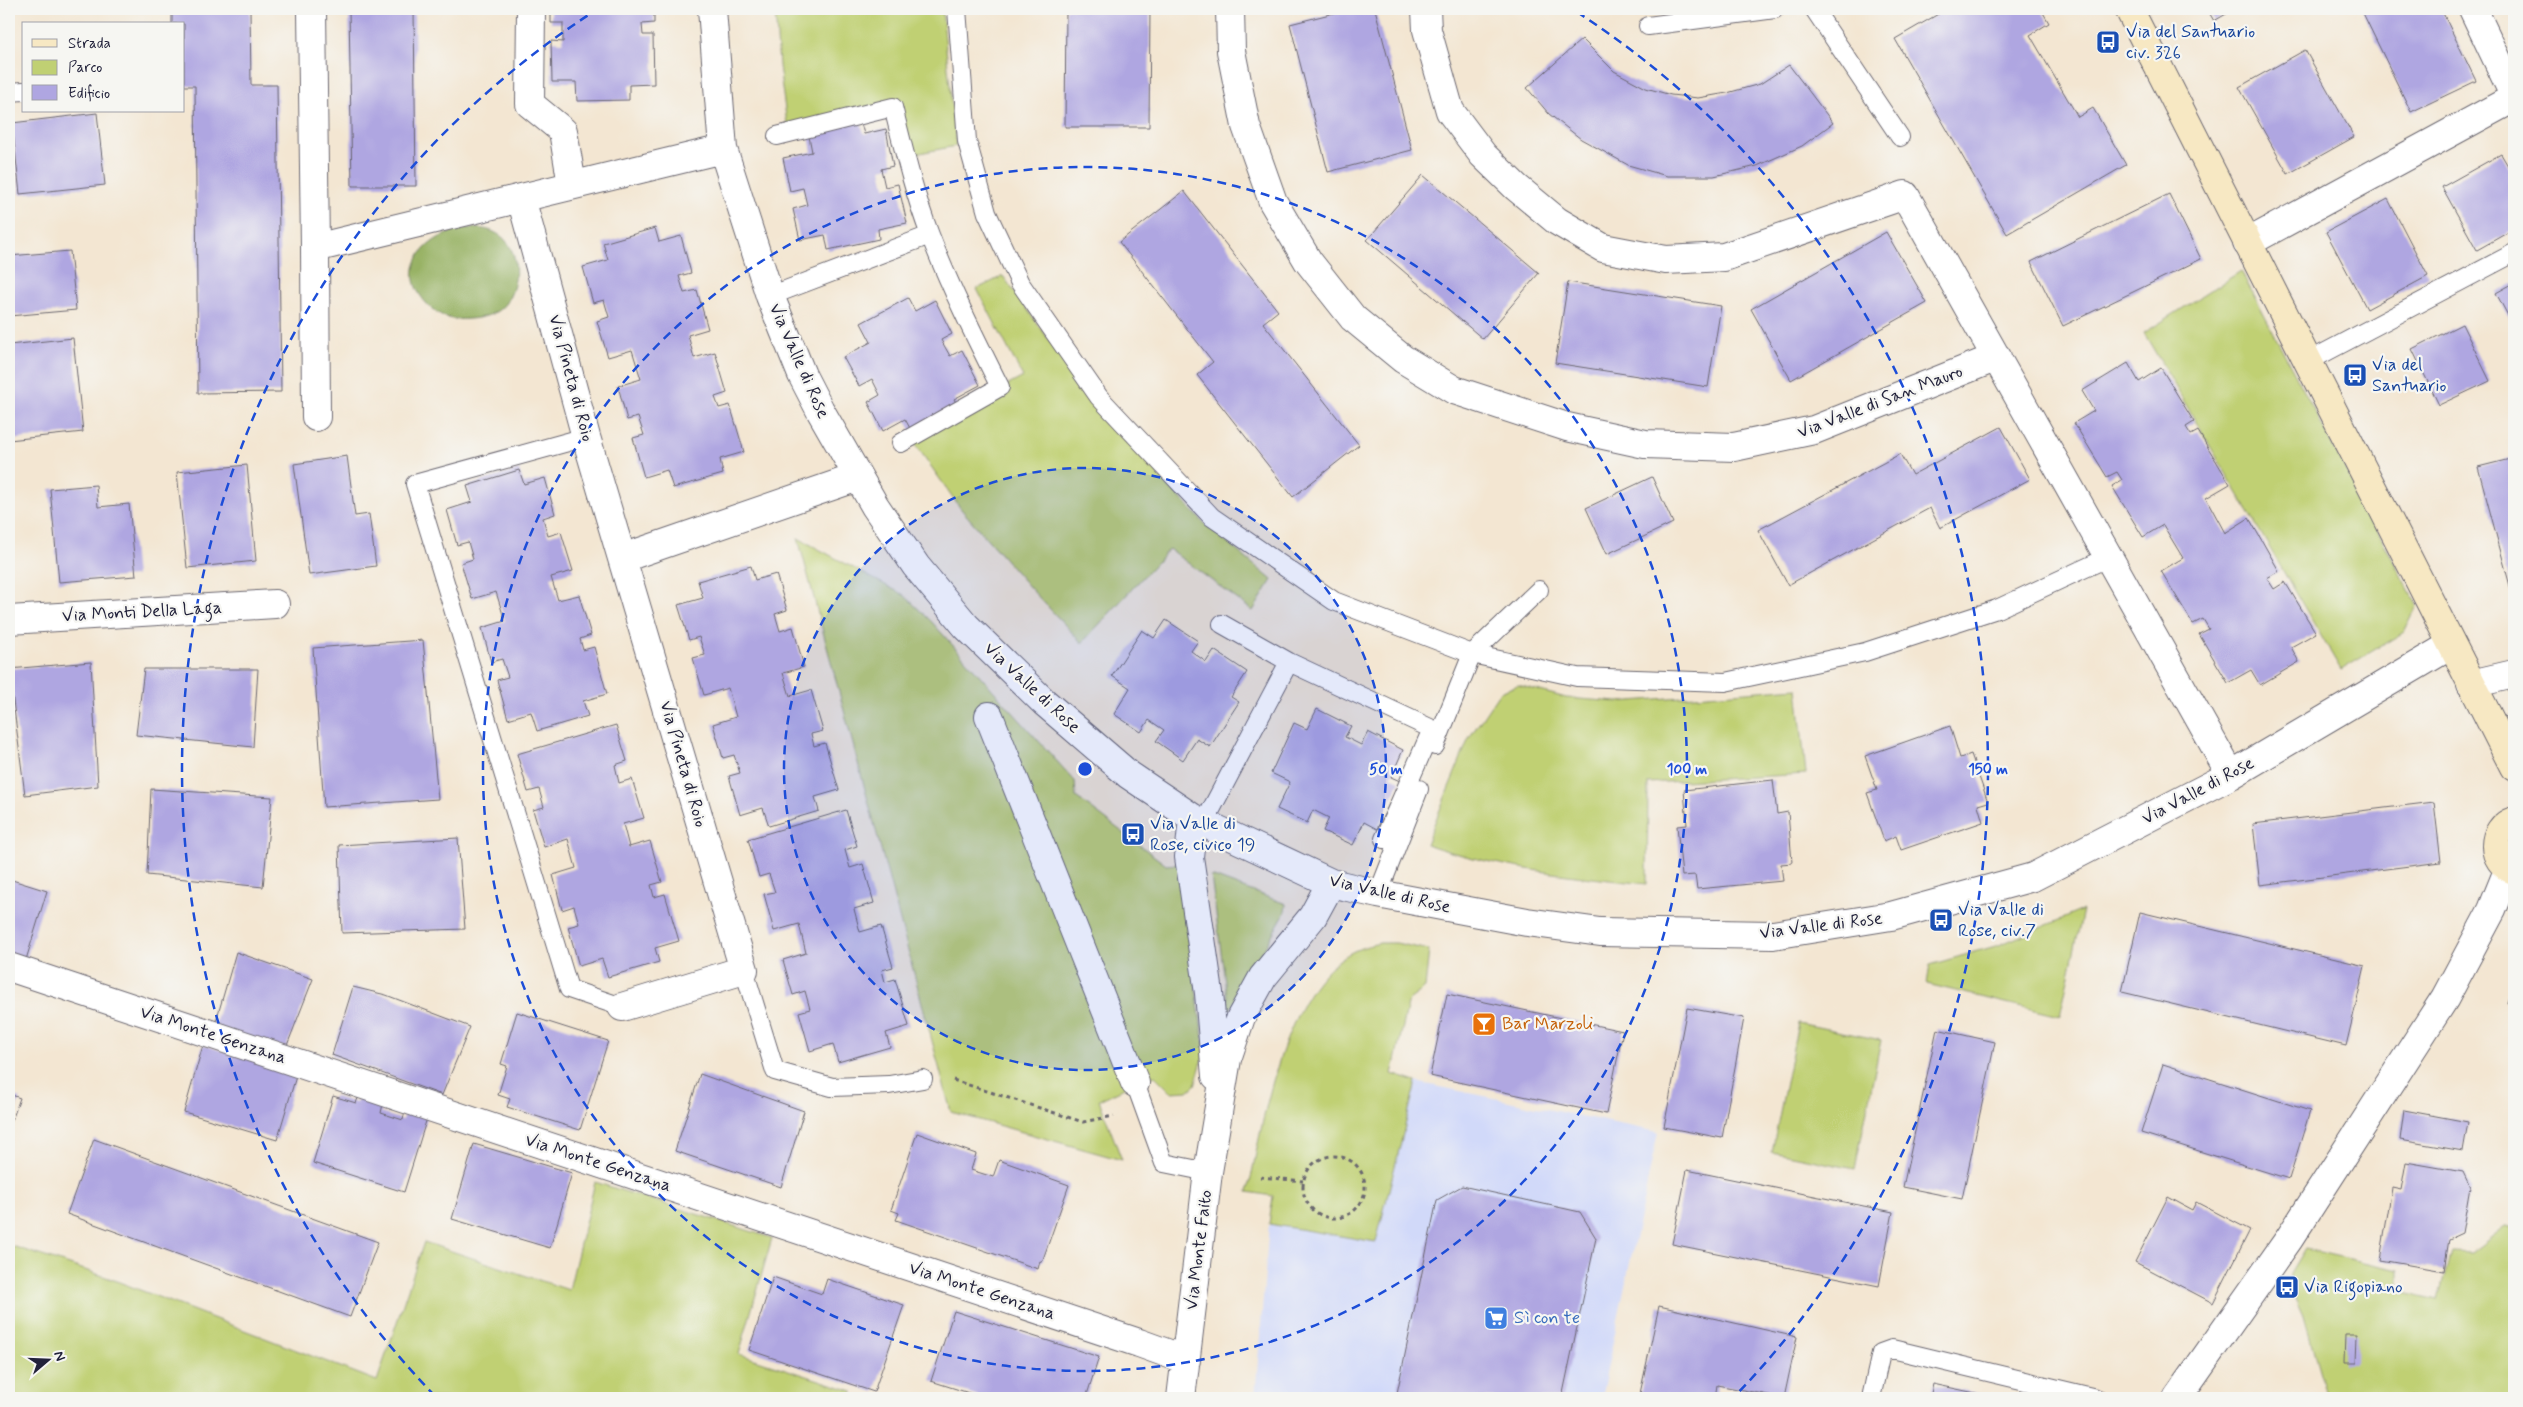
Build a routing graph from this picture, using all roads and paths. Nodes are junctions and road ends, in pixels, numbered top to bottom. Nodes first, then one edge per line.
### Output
1 (312, 9) edge
2 (531, 9) edge
3 (712, 9) edge
4 (957, 9) edge
5 (1230, 9) edge
6 (1426, 9) edge
7 (1775, 9) edge
8 (1814, 9) edge
9 (2129, 9) edge
10 (2473, 9) edge
11 (1648, 26) dead end
12 (22, 91) edge
13 (9, 92) edge
14 (2514, 97) edge
15 (777, 136) dead end
16 (1900, 137) dead end
17 (723, 149) junction
18 (572, 186) junction
19 (521, 198) junction
20 (930, 235) junction
21 (2247, 243) junction
22 (315, 248) junction
23 (2514, 253) edge
24 (770, 296) junction
25 (1997, 356) junction
26 (2307, 362) junction
27 (316, 417) dead end
28 (586, 437) junction
29 (901, 443) dead end
30 (858, 477) junction
31 (2109, 557) junction
32 (623, 558) junction
33 (1539, 590) dead end
34 (275, 604) dead end
35 (9, 620) edge
36 (1222, 624) dead end
37 (2451, 645) junction
38 (1472, 654) junction
39 (1289, 662) junction
40 (2514, 674) edge
41 (2471, 684) junction
42 (989, 716) dead end
43 (2514, 767) edge
44 (2231, 775) junction
45 (1199, 820) junction
46 (2514, 821) edge
47 (1384, 839) dead end
48 (2512, 869) edge
49 (1331, 883) junction
50 (1378, 894) junction
51 (9, 967) edge
52 (744, 970) junction
53 (622, 1007) joint
54 (924, 1079) joint
55 (1135, 1082) joint
56 (1219, 1102) junction
57 (1144, 1108) junction
58 (1208, 1172) junction
59 (1260, 1177) dead end
60 (1303, 1181) junction
61 (1186, 1360) junction
62 (1182, 1398) edge
63 (1871, 1398) edge
64 (2096, 1398) edge
65 (2177, 1398) edge

1 - 22 street
2 - 18 street
3 - 17 street, Via Valle di Rose
4 - 38 lane
5 - 25 street, Via Valle di San Mauro
6 - 25 street
7 - 11 lane
8 - 16 lane
9 - 21 street
10 - 14 street
12 - 13 lane
14 - 21 street
15 - 20 lane
17 - 18 street
17 - 24 street, Via Valle di Rose
18 - 19 street
19 - 22 street
19 - 28 street, Via Pineta di Roio
20 - 24 lane
20 - 29 lane
21 - 26 street
22 - 27 street
23 - 26 lane
24 - 30 street, Via Valle di Rose
25 - 31 street
26 - 37 street
28 - 32 street, Via Pineta di Roio
28 - 53 lane
30 - 32 street
30 - 45 street, Via Valle di Rose
31 - 38 lane
31 - 44 street
32 - 52 street, Via Pineta di Roio
33 - 38 lane
34 - 35 street, Via Monti Della Laga
36 - 39 lane
37 - 41 street
37 - 44 street, Via Valle di Rose
38 - 50 lane
39 - 45 lane
39 - 47 lane
40 - 41 street
41 - 43 street
42 - 55 street
44 - 50 street, Via Valle di Rose
45 - 49 street, Via Valle di Rose
45 - 56 street, Via Monte Faito
46 - 48 street
48 - 65 street
49 - 50 street, Via Valle di Rose
49 - 56 street, Via Monte Faito
51 - 61 street, Via Monte Genzana
52 - 53 street
52 - 54 lane, Via Pineta di Roio
54 - 57 path
55 - 57 lane
56 - 58 street, Via Monte Faito
57 - 58 lane
58 - 61 street, Via Monte Faito
59 - 60 path
60 - 60 path
61 - 62 street, Via Monte Faito
63 - 64 lane

